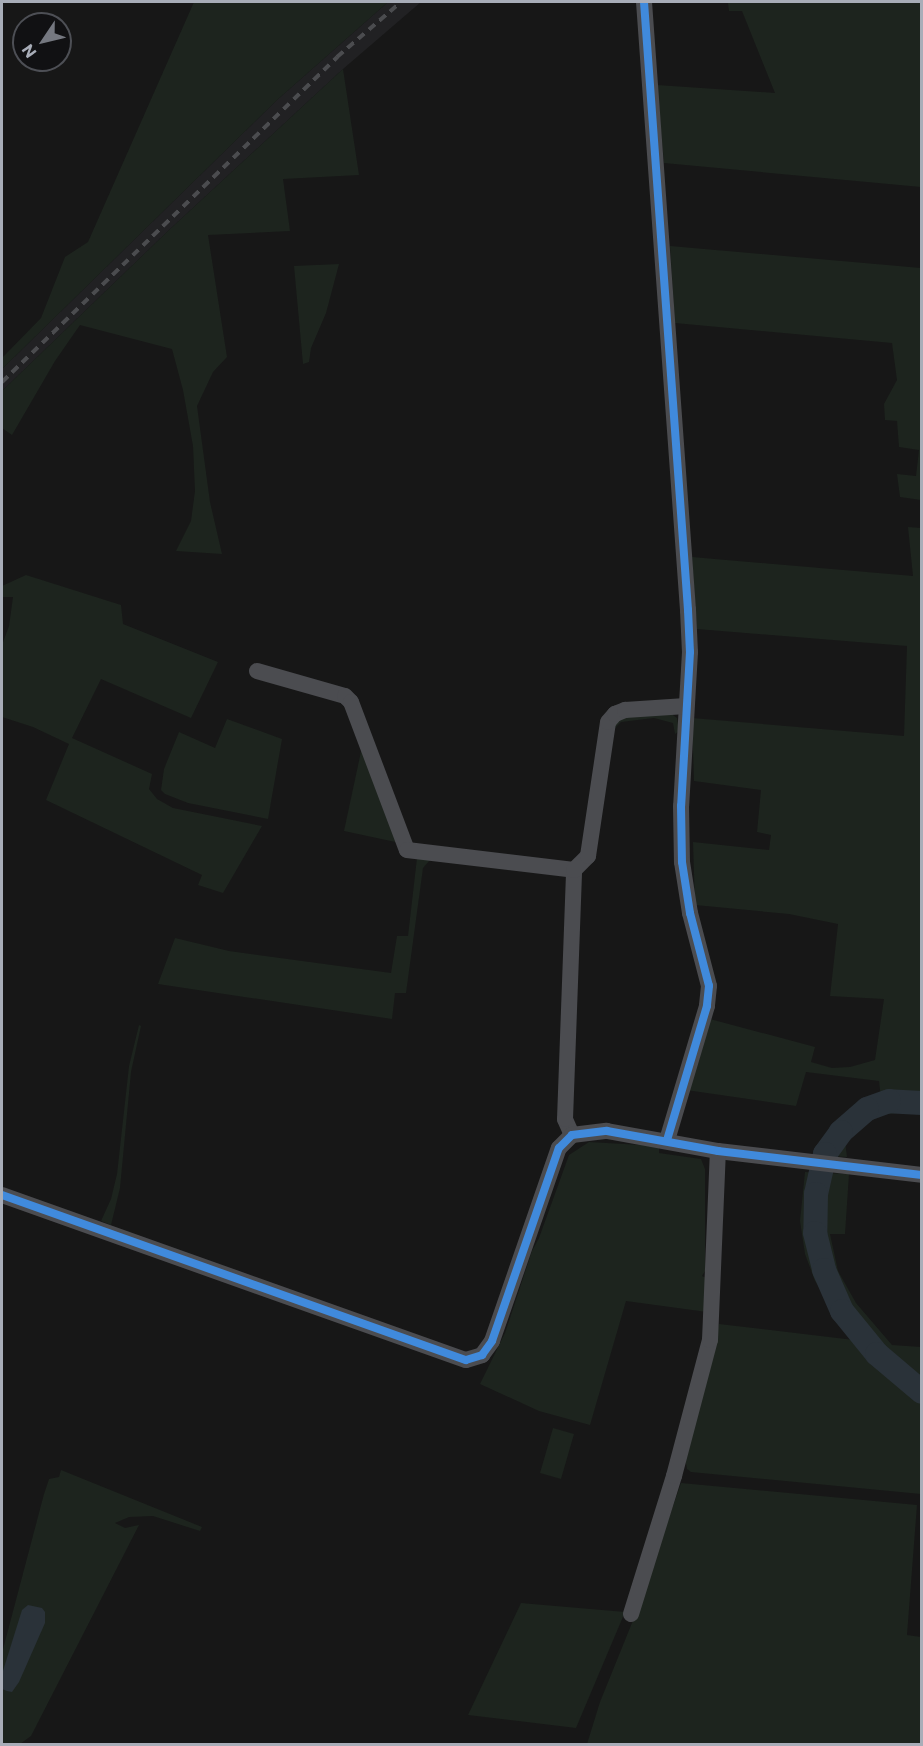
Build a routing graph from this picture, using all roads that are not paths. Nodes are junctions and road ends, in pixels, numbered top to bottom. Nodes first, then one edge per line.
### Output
1 (644, 2) edge
2 (257, 671) dead end
3 (686, 706) junction
4 (574, 870) junction
5 (572, 1135) junction
6 (666, 1140) junction
7 (718, 1151) junction
8 (921, 1174) edge
9 (2, 1194) edge
10 (631, 1614) dead end

1 - 3 street
2 - 4 street
3 - 4 street
3 - 6 street
4 - 5 street
5 - 6 street
5 - 9 street
6 - 7 street
7 - 8 street
7 - 10 street

